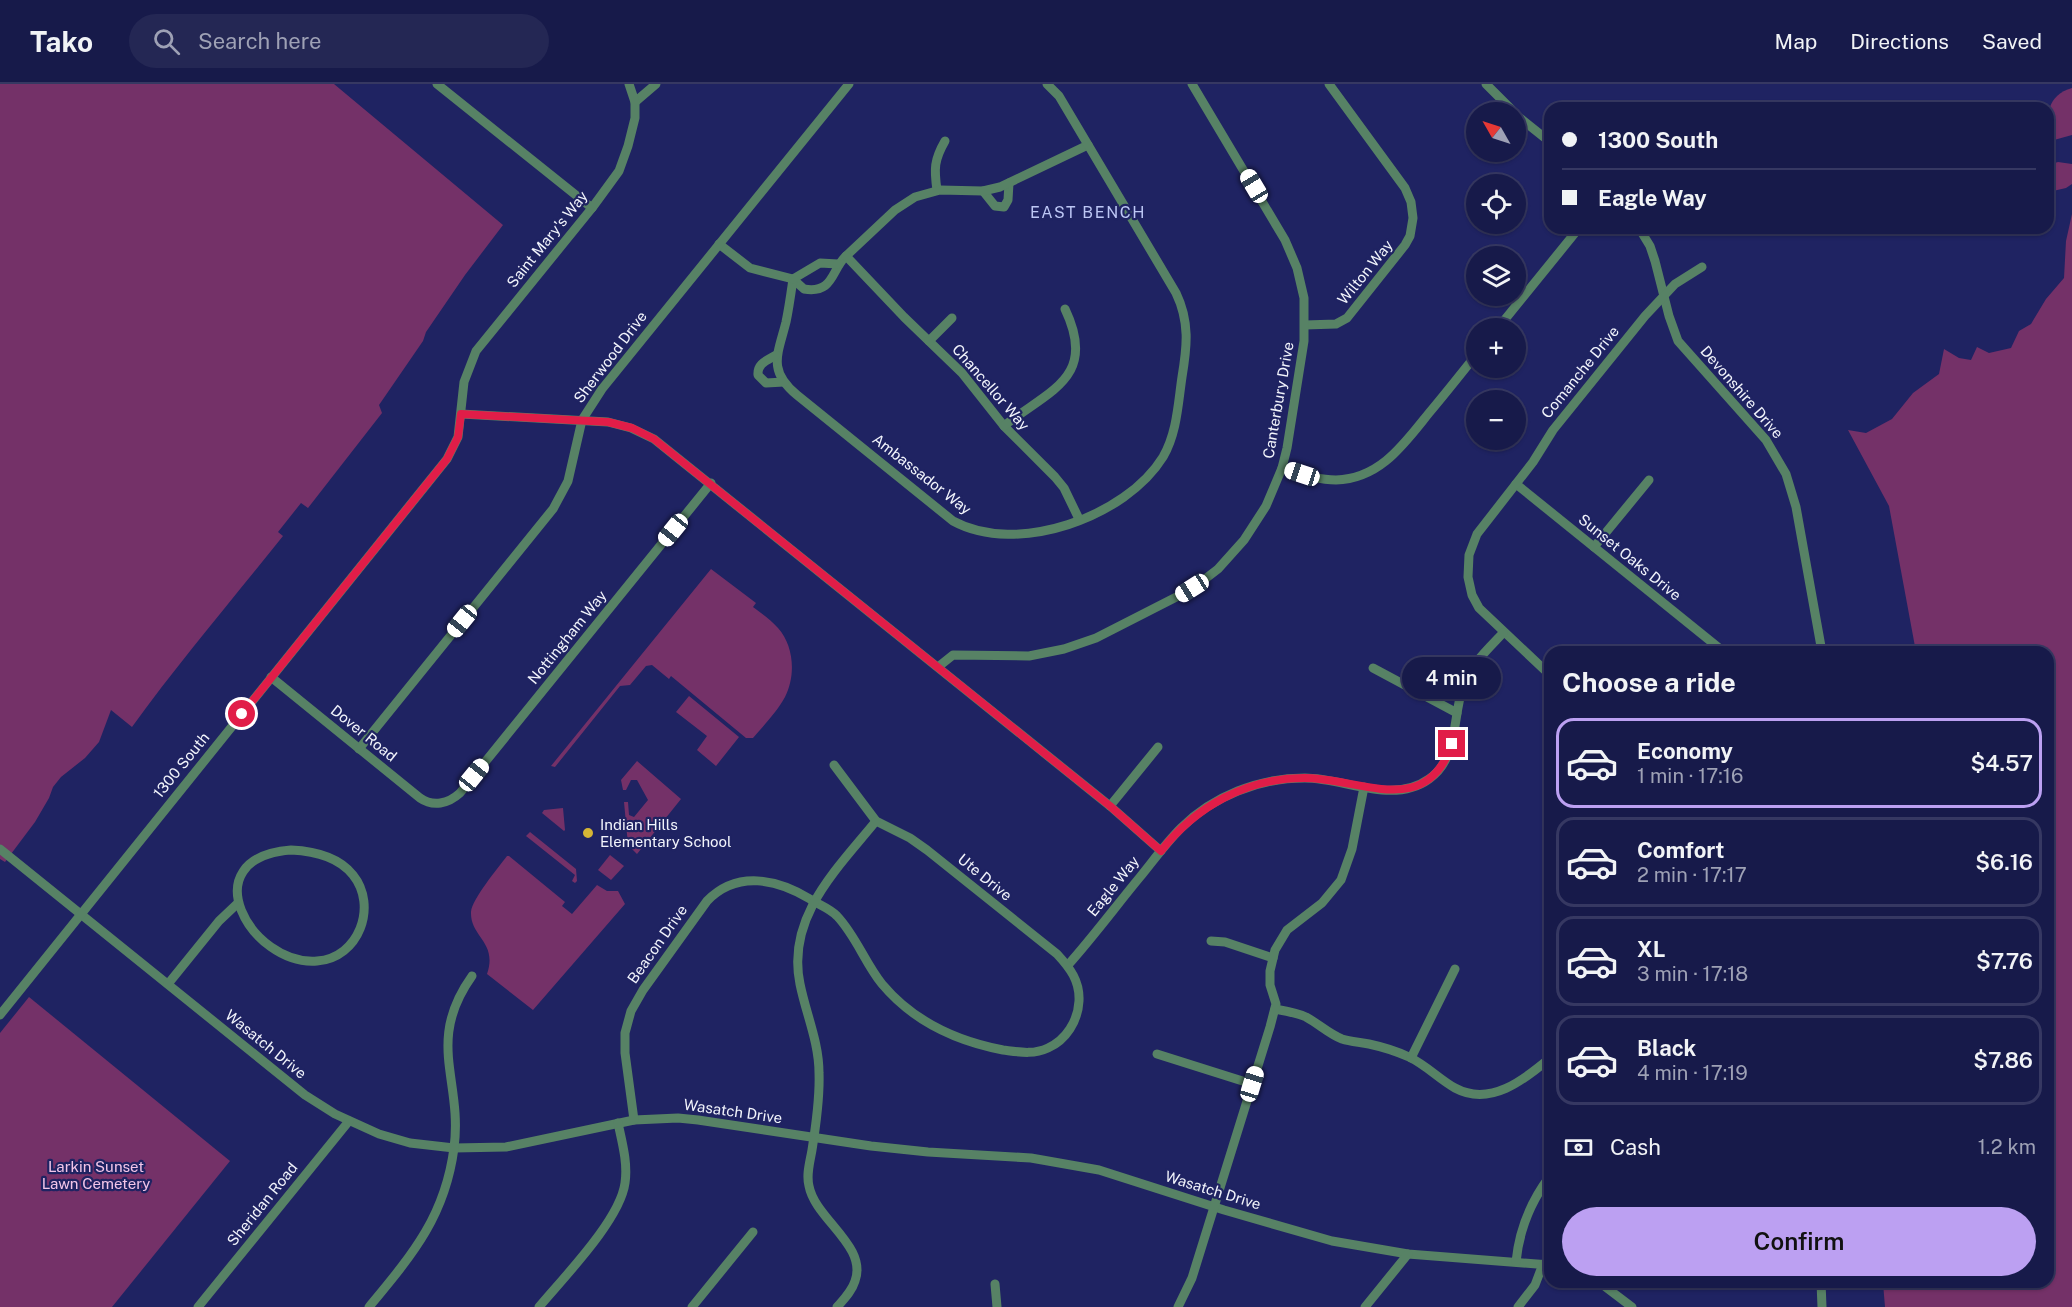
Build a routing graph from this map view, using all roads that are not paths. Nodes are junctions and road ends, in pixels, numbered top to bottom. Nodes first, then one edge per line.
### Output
1 (437, 84) edge
2 (629, 84) edge
3 (656, 84) edge
4 (849, 84) edge
5 (1047, 84) edge
6 (1192, 84) edge
7 (1329, 84) edge
8 (1486, 84) edge
9 (635, 102) junction
10 (1503, 102) edge
11 (1526, 123) edge
12 (1544, 137) edge
13 (945, 141) dead end
14 (1088, 145) junction
15 (1009, 183) junction
16 (937, 190) junction
17 (983, 191) junction
18 (592, 208) junction
19 (1574, 234) edge
20 (1643, 234) edge
21 (719, 244) junction
22 (846, 256) junction
23 (838, 264) junction
24 (1702, 267) dead end
25 (793, 279) junction
26 (1664, 294) junction
27 (1065, 309) dead end
28 (952, 318) dead end
29 (1506, 318) edge
30 (1305, 325) junction
31 (929, 341) junction
32 (776, 355) junction
33 (1466, 367) edge
34 (784, 382) junction
35 (461, 414) junction
36 (582, 420) junction
37 (1004, 426) junction
38 (1282, 468) junction
39 (1649, 480) dead end
40 (711, 483) junction
41 (1516, 484) junction
42 (1079, 519) junction
43 (1594, 547) junction
44 (1503, 633) junction
45 (1717, 646) edge
46 (1821, 646) edge
47 (938, 667) junction
48 (1373, 668) dead end
49 (1544, 670) edge
50 (271, 677) junction
51 (1457, 714) junction
52 (1158, 747) dead end
53 (359, 749) junction
54 (834, 765) dead end
55 (1364, 787) junction
56 (442, 803) joint
57 (1110, 806) junction
58 (876, 821) junction
59 (0, 849) edge
60 (1161, 851) junction
61 (814, 901) junction
62 (238, 903) junction
63 (81, 914) junction
64 (1211, 941) dead end
65 (1273, 958) junction
66 (1068, 965) junction
67 (1455, 969) dead end
68 (472, 976) dead end
69 (168, 984) junction
70 (1275, 1009) junction
71 (0, 1015) edge
72 (1157, 1054) dead end
73 (1411, 1058) junction
74 (1544, 1063) edge
75 (1252, 1084) junction
76 (634, 1120) junction
77 (348, 1121) junction
78 (618, 1123) junction
79 (814, 1138) junction
80 (454, 1149) junction
81 (1544, 1186) edge
82 (1215, 1207) junction
83 (753, 1232) dead end
84 (1408, 1254) junction
85 (1516, 1262) junction
86 (1544, 1265) edge
87 (1544, 1269) edge
88 (995, 1284) dead end
89 (1607, 1288) edge
90 (1821, 1288) edge
91 (198, 1307) edge
92 (369, 1307) edge
93 (539, 1307) edge
94 (692, 1307) edge
95 (837, 1307) edge
96 (998, 1307) edge
97 (1178, 1307) edge
98 (1365, 1307) edge
99 (1518, 1307) edge
100 (1632, 1307) edge
101 (1822, 1307) edge

1 - 18 street
2 - 9 street
3 - 9 street
4 - 21 street, Sherwood Drive
5 - 14 street, Ambassador Way
6 - 30 street, Canterbury Drive
7 - 30 street, Wilton Way
8 - 10 street
9 - 18 street, Saint Mary's Way
11 - 12 street
13 - 16 street
14 - 15 street
14 - 42 street, Ambassador Way
15 - 17 street
15 - 17 street
16 - 17 street
16 - 22 street
18 - 35 street, Saint Mary's Way
19 - 29 street
20 - 26 street, Devonshire Drive
21 - 25 street
21 - 36 street, Sherwood Drive
22 - 23 street
22 - 31 street, Chancellor Way
23 - 25 street
23 - 25 street
24 - 26 street, Comanche Drive
25 - 32 street, Ambassador Way
26 - 41 street, Comanche Drive
26 - 46 street, Devonshire Drive
27 - 37 street
28 - 31 street
30 - 38 street, Canterbury Drive
31 - 37 street, Chancellor Way
32 - 34 street
32 - 34 street, Ambassador Way
33 - 38 street
34 - 42 street, Ambassador Way
35 - 36 street
35 - 50 street, 1300 South
36 - 40 street
36 - 53 street, Sherwood Drive
37 - 42 street, Chancellor Way
38 - 47 street, Canterbury Drive
39 - 43 street
40 - 47 street
40 - 56 street, Nottingham Way
41 - 43 street, Sunset Oaks Drive
41 - 44 street, Comanche Drive
43 - 45 street, Sunset Oaks Drive
44 - 49 street, Comanche Drive
44 - 51 street, Eagle Way
47 - 57 street
48 - 51 street
50 - 53 street, Dover Road
50 - 63 street, 1300 South
51 - 55 street, Eagle Way
52 - 57 street
53 - 56 street, Dover Road
54 - 58 street
55 - 60 street, Eagle Way
55 - 65 street
57 - 60 street
58 - 61 street
58 - 66 street, Ute Drive
59 - 63 street, Wasatch Drive
60 - 66 street, Eagle Way
61 - 66 street, Beacon Drive
61 - 76 street, Beacon Drive
61 - 79 street
62 - 62 street
62 - 69 street
63 - 69 street, Wasatch Drive
63 - 71 street, 1300 South
64 - 65 street
65 - 70 street
67 - 73 street
68 - 80 street
69 - 77 street, Wasatch Drive
70 - 73 street
70 - 75 street
72 - 75 street
73 - 74 street
75 - 82 street
76 - 78 street, Wasatch Drive
76 - 79 street, Wasatch Drive
77 - 80 street, Wasatch Drive
77 - 91 street, Sheridan Road
78 - 80 street, Wasatch Drive
78 - 93 street
79 - 82 street, Wasatch Drive
79 - 95 street
80 - 92 street
81 - 85 street
82 - 84 street, Wasatch Drive
82 - 97 street
83 - 94 street
84 - 85 street, Wasatch Drive
84 - 98 street
85 - 86 street, Wasatch Drive
87 - 99 street
88 - 96 street
89 - 100 street
90 - 101 street

